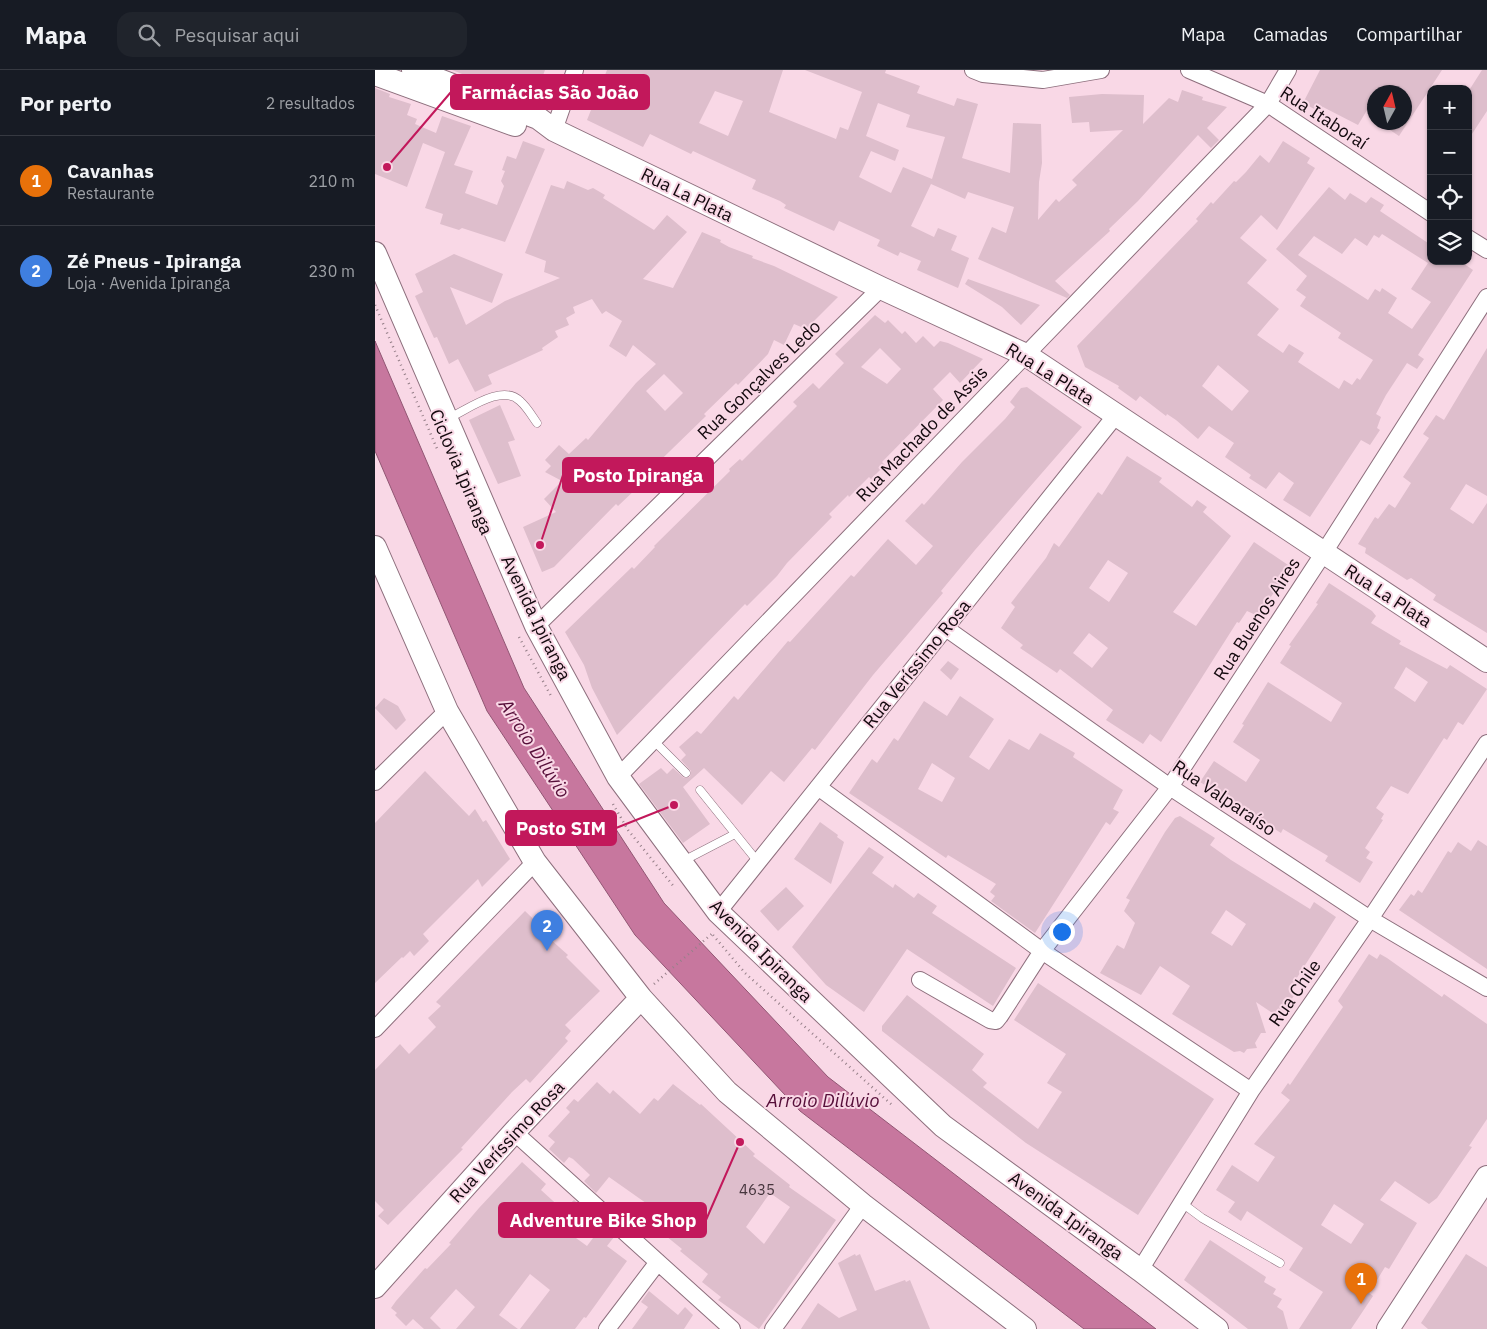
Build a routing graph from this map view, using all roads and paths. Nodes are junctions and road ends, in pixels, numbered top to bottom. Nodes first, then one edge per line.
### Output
1 (413, 70) edge
2 (575, 70) edge
3 (973, 70) edge
4 (1101, 70) edge
5 (1189, 70) edge
6 (1288, 70) edge
7 (375, 74) edge
8 (1044, 75) edge
9 (1268, 104) junction
10 (554, 130) junction
11 (1427, 210) edge
12 (1472, 241) edge
13 (1487, 250) edge
14 (375, 253) edge
15 (881, 288) junction
16 (1487, 297) edge
17 (375, 305) edge
18 (1026, 355) junction
19 (1116, 415) junction
20 (447, 419) junction
21 (537, 423) dead end
22 (442, 460) dead end
23 (375, 548) edge
24 (1323, 554) junction
25 (526, 629) junction
26 (947, 629) junction
27 (1487, 661) edge
28 (554, 702) dead end
29 (447, 711) junction
30 (654, 741) junction
31 (1487, 743) edge
32 (686, 773) dead end
33 (375, 782) edge
34 (613, 786) junction
35 (818, 787) junction
36 (1170, 787) junction
37 (700, 790) dead end
38 (735, 834) junction
39 (535, 862) junction
40 (681, 862) junction
41 (758, 862) junction
42 (676, 889) dead end
43 (1370, 919) junction
44 (715, 923) junction
45 (1042, 951) junction
46 (657, 980) dead end
47 (920, 980) dead end
48 (1487, 988) edge
49 (641, 998) junction
50 (375, 1029) edge
51 (1251, 1091) junction
52 (893, 1106) dead end
53 (514, 1132) junction
54 (1487, 1177) edge
55 (1182, 1203) junction
56 (863, 1205) junction
57 (658, 1262) junction
58 (1280, 1263) dead end
59 (1141, 1270) junction
60 (375, 1287) edge
61 (607, 1329) edge
62 (731, 1329) edge
63 (773, 1329) edge
64 (1025, 1329) edge
65 (1217, 1329) edge
66 (1388, 1329) edge

1 - 10 main road, Rua La Plata
2 - 10 street
3 - 8 street
4 - 8 street
5 - 9 street, Rua Itaboraí
6 - 9 street, Rua Machado de Assis
7 - 10 main road, Rua La Plata
9 - 11 street, Rua Itaboraí
9 - 18 street, Rua Machado de Assis
10 - 15 main road, Rua La Plata
12 - 13 street
14 - 20 main road, Avenida Ipiranga
15 - 18 main road, Rua La Plata
15 - 25 street, Rua Gonçalves Ledo
16 - 24 street, Rua Buenos Aires
17 - 22 path, Ciclovia Ipiranga
18 - 19 main road, Rua La Plata
18 - 30 street, Rua Machado de Assis
19 - 24 main road, Rua La Plata
19 - 26 street, Rua Veríssimo Rosa
20 - 21 lane
20 - 25 main road, Avenida Ipiranga
23 - 29 main road
24 - 27 main road, Rua La Plata
24 - 36 street, Rua Buenos Aires
25 - 28 path
25 - 34 main road, Avenida Ipiranga
26 - 35 street, Rua Veríssimo Rosa
26 - 36 street, Rua Valparaíso
29 - 33 street
29 - 39 main road
30 - 32 lane
30 - 34 street, Rua Machado de Assis
31 - 43 street, Rua Chile
34 - 40 main road, Avenida Ipiranga
34 - 42 path
35 - 41 street, Rua Veríssimo Rosa
35 - 45 street
36 - 43 street, Rua Valparaíso
36 - 45 street, Rua Buenos Aires
37 - 38 lane
38 - 40 lane
38 - 41 lane
39 - 49 main road
39 - 50 street
40 - 44 main road, Avenida Ipiranga
41 - 44 street, Rua Veríssimo Rosa
43 - 48 street, Rua Valparaíso
43 - 51 street, Rua Chile
44 - 46 path
44 - 52 path
44 - 59 main road, Avenida Ipiranga
45 - 47 street, Rua Buenos Aires
45 - 51 street
49 - 53 main road, Rua Veríssimo Rosa
49 - 56 main road
51 - 55 street, Rua Chile
53 - 57 street
53 - 60 main road, Rua Veríssimo Rosa
54 - 66 main road
55 - 58 lane
55 - 59 street, Rua Chile
56 - 63 street
56 - 64 main road
57 - 61 street
57 - 62 street
59 - 65 main road, Avenida Ipiranga

